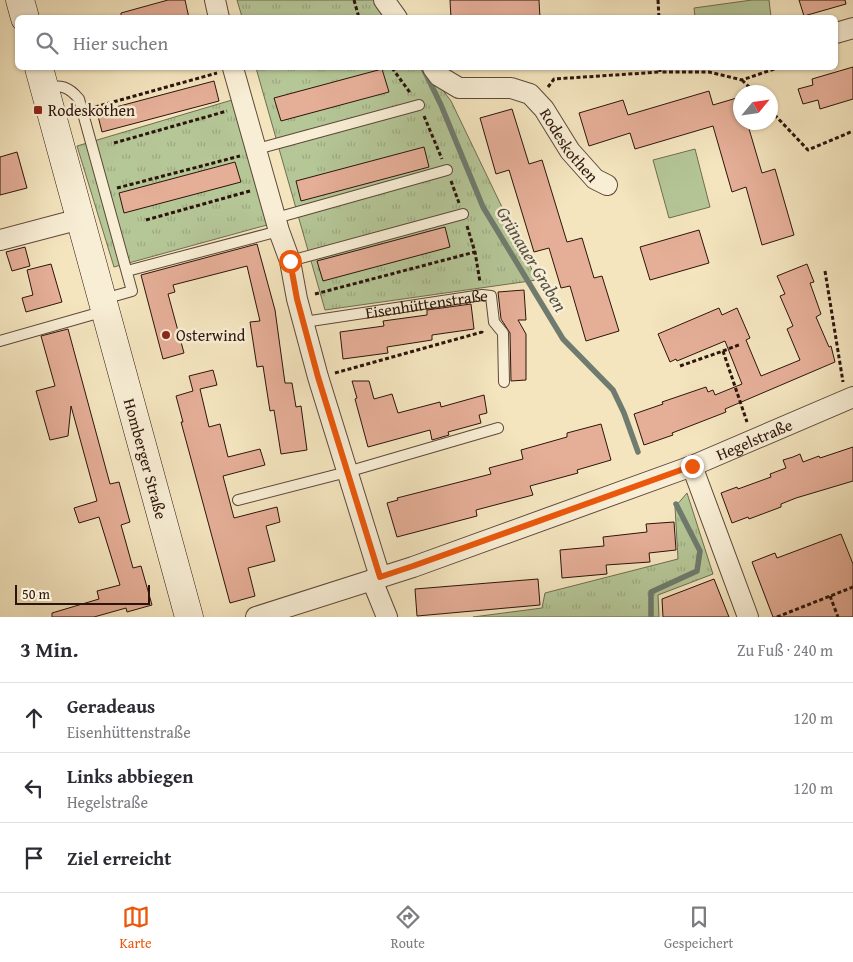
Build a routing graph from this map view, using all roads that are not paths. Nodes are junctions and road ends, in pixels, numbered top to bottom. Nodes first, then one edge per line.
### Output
1 (20, 0) edge
2 (215, 0) edge
3 (384, 0) edge
4 (24, 15) edge
5 (218, 15) edge
6 (395, 15) edge
7 (853, 28) edge
8 (838, 32) edge
9 (225, 70) edge
10 (434, 70) edge
11 (42, 78) edge
12 (419, 105) road end
13 (258, 149) junction
14 (447, 170) road end
15 (607, 185) dead end
16 (463, 214) road end
17 (80, 219) junction
18 (278, 224) junction
19 (0, 240) edge
20 (290, 261) junction
21 (127, 271) junction
22 (104, 305) junction
23 (304, 322) junction
24 (0, 340) edge
25 (504, 382) dead end
26 (849, 399) edge
27 (498, 428) dead end
28 (692, 466) junction
29 (347, 472) junction
30 (238, 500) dead end
31 (376, 579) junction
32 (189, 617) edge
33 (256, 617) edge
34 (387, 617) edge
35 (748, 617) edge

1 - 4 main road
2 - 5 street
3 - 6 street
7 - 8 street
9 - 13 street
10 - 15 street, Rodeskothen
11 - 17 main road, Homberger Straße
11 - 21 lane, Homberger Straße
12 - 13 lane
13 - 18 street
14 - 18 lane
16 - 20 lane
17 - 19 street
17 - 22 main road, Homberger Straße
18 - 20 street
18 - 21 lane
20 - 23 street
21 - 22 lane, Homberger Straße
22 - 24 lane
22 - 32 main road, Homberger Straße
23 - 25 lane, Eisenhüttenstraße
23 - 29 street
26 - 28 street, Hegelstraße
27 - 29 lane
28 - 31 street, Hegelstraße
28 - 35 street
29 - 30 lane
29 - 31 street
31 - 33 street, Hegelstraße
31 - 34 street

